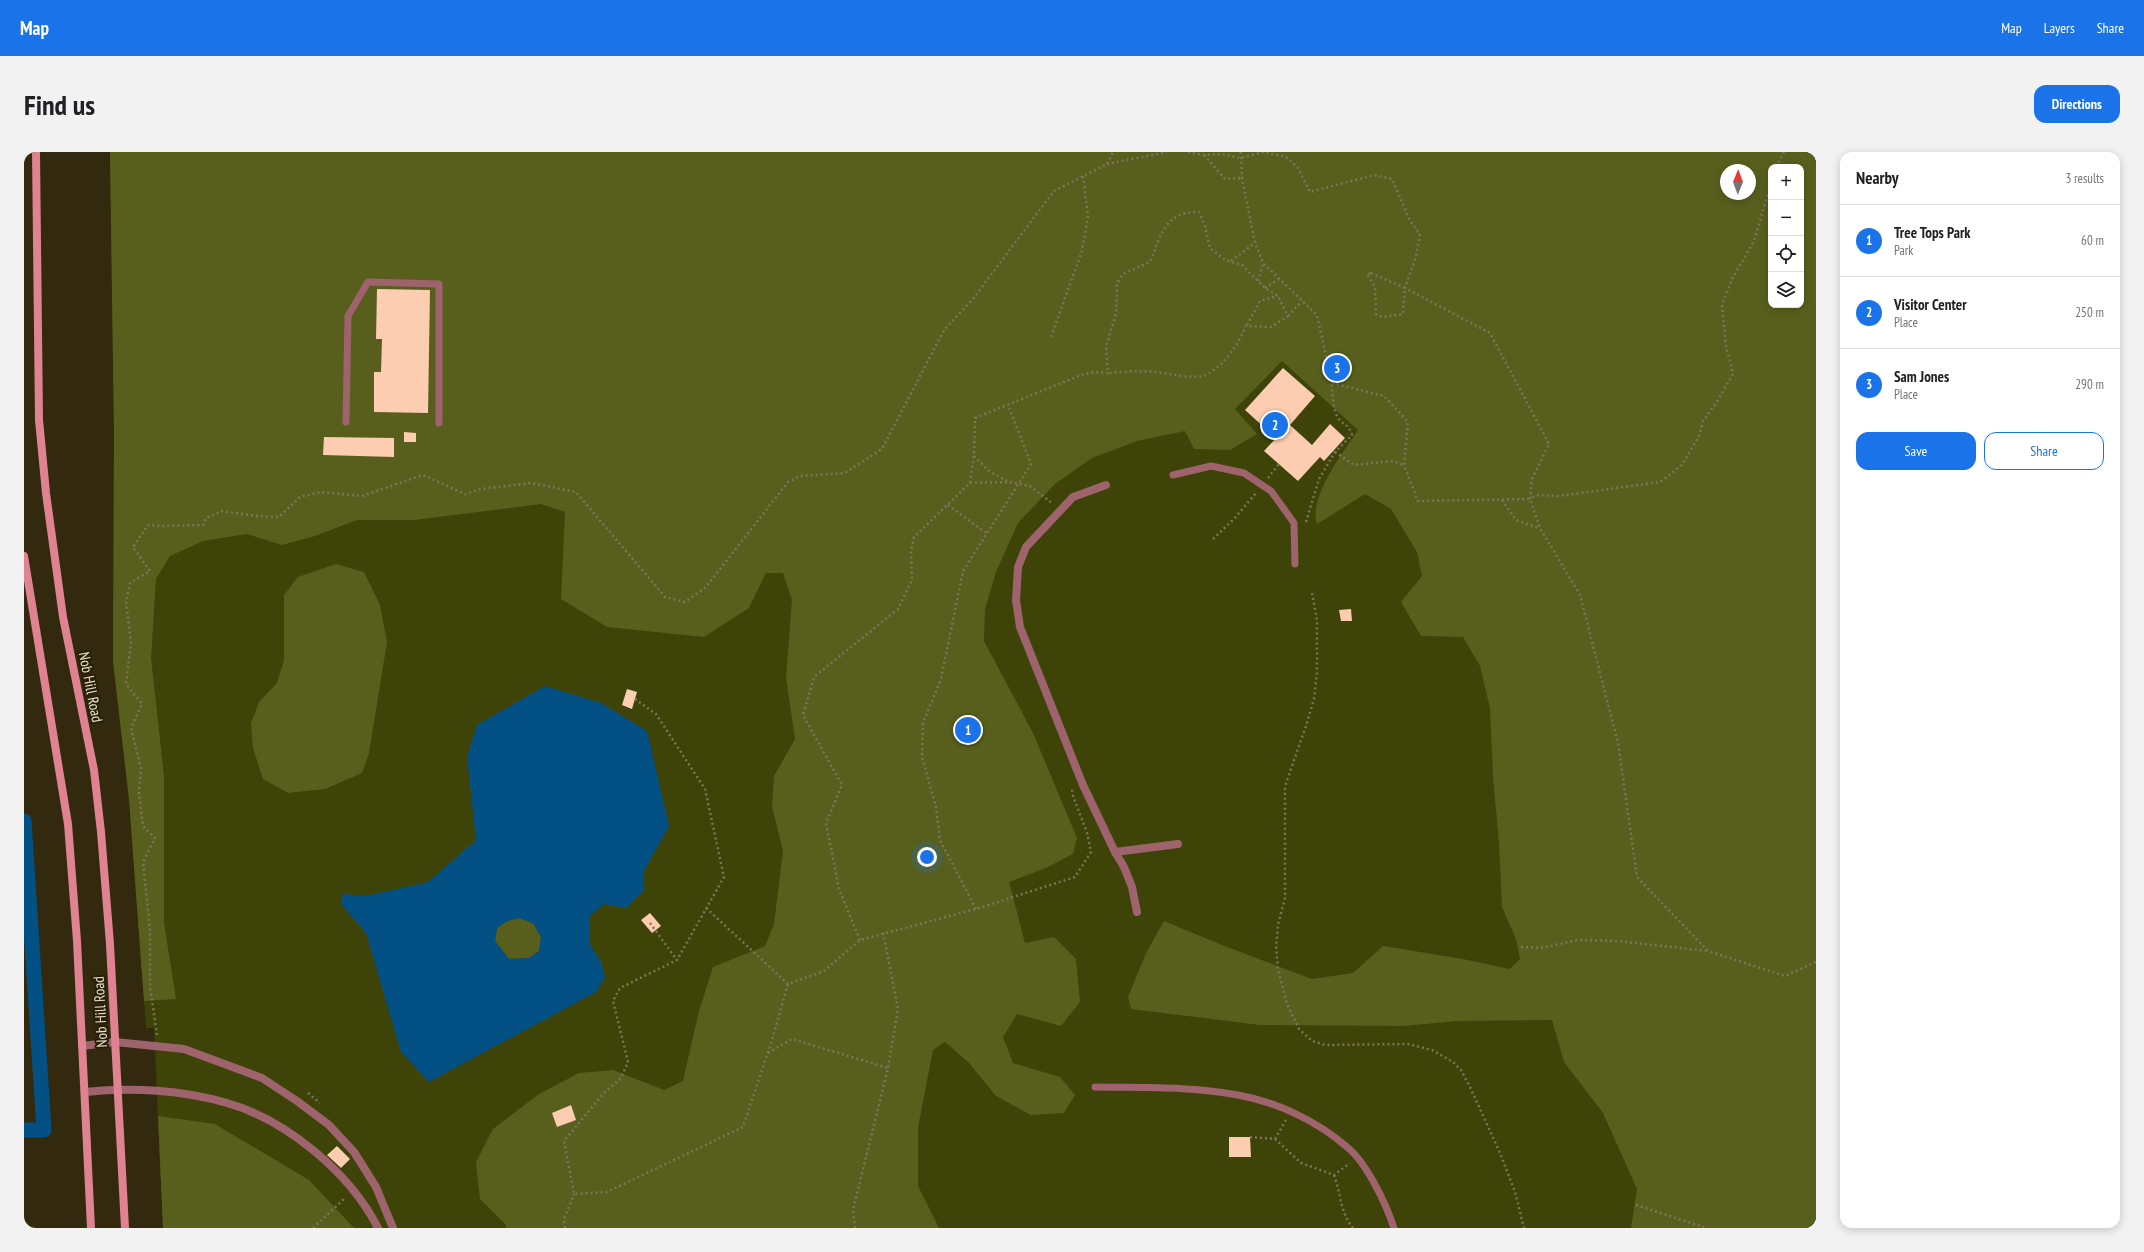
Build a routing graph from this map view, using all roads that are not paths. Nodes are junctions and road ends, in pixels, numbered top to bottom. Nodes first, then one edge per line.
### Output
1 (36, 152) edge
2 (346, 422) dead end
3 (439, 423) dead end
4 (1174, 475) dead end
5 (1106, 485) dead end
6 (24, 556) edge
7 (1295, 564) dead end
8 (1178, 844) dead end
9 (1114, 852) junction
10 (1137, 912) dead end
11 (115, 1042) junction
12 (82, 1046) junction
13 (1095, 1087) dead end
14 (118, 1089) junction
15 (85, 1092) junction
16 (91, 1228) edge
17 (125, 1228) edge
18 (378, 1228) edge
19 (393, 1228) edge
20 (1394, 1228) edge

1 - 11 main road, Nob Hill Road
2 - 3 lane
4 - 7 lane
5 - 9 street
6 - 12 main road, Nob Hill Road
8 - 9 street
9 - 10 street
11 - 12 street
11 - 14 main road, Nob Hill Road
11 - 19 street
12 - 15 main road, Nob Hill Road
13 - 20 lane
14 - 15 street
14 - 17 main road, Nob Hill Road
14 - 18 street
15 - 16 main road, Nob Hill Road

